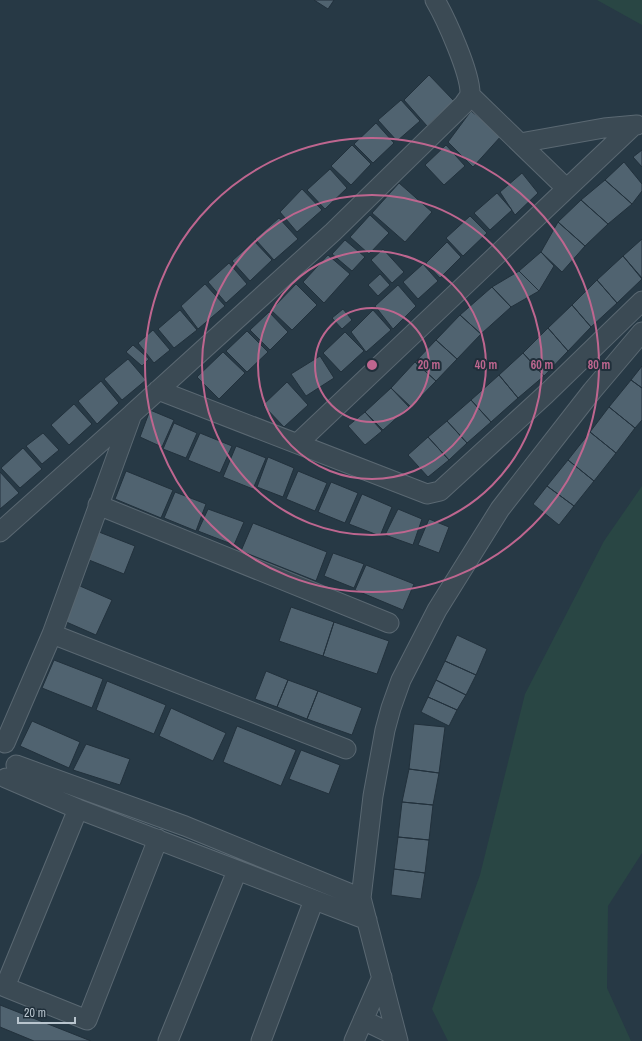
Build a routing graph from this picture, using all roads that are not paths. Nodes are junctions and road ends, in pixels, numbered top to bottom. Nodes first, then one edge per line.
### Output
1 (435, 0) edge
2 (470, 95) junction
3 (637, 125) edge
4 (520, 143) junction
5 (566, 188) junction
6 (642, 301) edge
7 (642, 332) edge
8 (158, 390) junction
9 (132, 414) junction
10 (298, 443) junction
11 (98, 505) junction
12 (0, 532) edge
13 (389, 623) dead end
14 (52, 634) junction
15 (2, 743) edge
16 (346, 749) dead end
17 (7, 774) edge
18 (78, 809) junction
19 (158, 839) junction
20 (237, 871) junction
21 (361, 898) junction
22 (314, 900) junction
23 (367, 920) junction
24 (382, 977) junction
25 (363, 1020) junction
26 (397, 1038) edge
27 (168, 1041) edge
28 (261, 1041) edge
29 (354, 1041) edge

1 - 2 street
2 - 4 street
2 - 8 street
3 - 4 street
3 - 5 street
4 - 5 street
5 - 10 street
6 - 10 street
7 - 21 street
8 - 9 street
8 - 10 street
9 - 11 street
9 - 12 street
11 - 13 street
11 - 14 street
14 - 15 street
14 - 16 street
15 - 17 street
17 - 18 street
17 - 21 street
18 - 19 street
18 - 19 street
19 - 20 street
20 - 22 street
20 - 27 street
21 - 23 street
22 - 23 street
22 - 28 street
23 - 24 street
24 - 25 street
24 - 26 street
25 - 26 street
25 - 29 street

